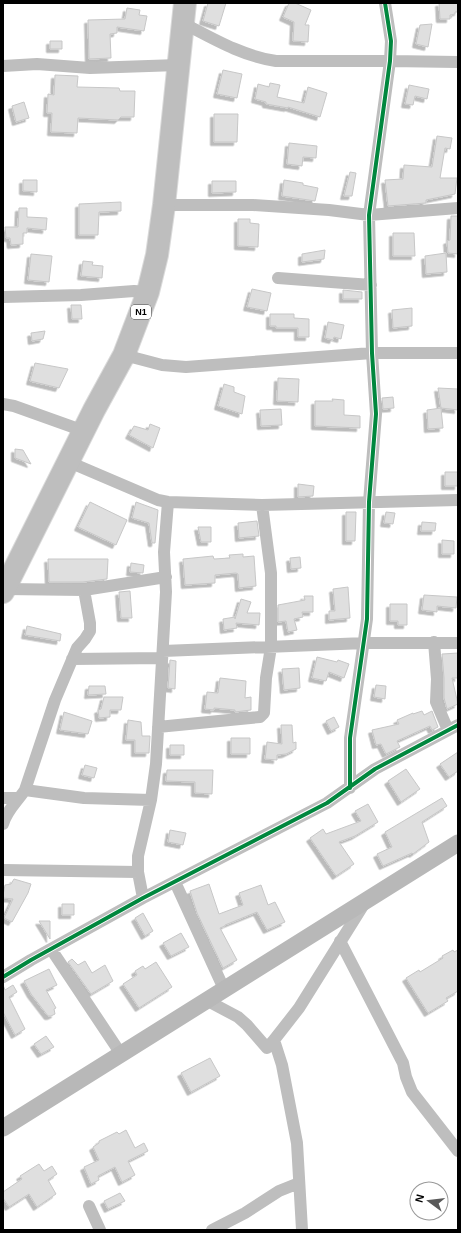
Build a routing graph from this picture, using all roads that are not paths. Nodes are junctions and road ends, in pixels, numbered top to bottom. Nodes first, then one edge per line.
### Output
1 (385, 3) edge
2 (184, 13) edge
3 (390, 61) junction
4 (458, 62) edge
5 (178, 65) junction
6 (3, 66) edge
7 (164, 205) junction
8 (458, 208) edge
9 (369, 215) junction
10 (278, 278) dead end
11 (371, 285) junction
12 (148, 292) junction
13 (3, 298) edge
14 (458, 352) edge
15 (372, 353) junction
16 (124, 355) junction
17 (3, 404) edge
18 (84, 431) junction
19 (69, 462) junction
20 (458, 500) edge
21 (168, 502) junction
22 (369, 502) junction
23 (262, 505) junction
24 (166, 577) junction
25 (84, 590) junction
26 (4, 591) edge
27 (434, 642) junction
28 (365, 643) junction
29 (458, 643) edge
30 (272, 646) junction
31 (163, 654) junction
32 (72, 659) junction
33 (158, 727) junction
34 (453, 727) edge
35 (350, 788) junction
36 (22, 794) junction
37 (3, 798) edge
38 (151, 800) junction
39 (3, 824) edge
40 (458, 843) edge
41 (3, 870) edge
42 (138, 872) junction
43 (175, 882) junction
44 (143, 898) junction
45 (367, 900) junction
46 (340, 941) junction
47 (51, 949) junction
48 (3, 977) edge
49 (224, 990) junction
50 (206, 1000) junction
51 (274, 1040) junction
52 (121, 1054) junction
53 (3, 1128) edge
54 (458, 1151) edge
55 (299, 1183) junction
56 (89, 1206) dead end
57 (100, 1230) edge
58 (212, 1230) edge
59 (302, 1230) edge

1 - 3 street
2 - 3 street
2 - 5 highway, N1
3 - 4 street
3 - 9 street
5 - 6 street
5 - 7 highway, N1
7 - 9 street
7 - 12 highway, N1
8 - 9 street
9 - 11 street
10 - 11 street
11 - 15 street
12 - 13 street
12 - 16 highway, N1
14 - 15 street
15 - 16 street
15 - 22 street
16 - 18 highway, N1
17 - 18 street
18 - 19 highway, N1
19 - 21 street
19 - 26 highway, N1
20 - 22 street
21 - 23 street
21 - 24 street
22 - 23 street
22 - 28 street
23 - 30 street
24 - 25 street
24 - 31 street
25 - 26 street
25 - 32 street
27 - 28 street
27 - 29 street
27 - 34 street
28 - 30 street
28 - 35 street
30 - 31 street
30 - 33 street
31 - 32 street
31 - 33 street
32 - 36 street
33 - 38 street
34 - 35 street
35 - 43 street
36 - 37 street
36 - 38 street
36 - 39 street
38 - 42 street
40 - 45 main road
41 - 42 street
42 - 44 street
43 - 44 street
43 - 49 street
44 - 47 street
45 - 46 street
45 - 49 main road
46 - 51 street
46 - 54 street
47 - 48 street
47 - 52 street
49 - 50 main road
50 - 51 street
50 - 52 main road
51 - 55 street
52 - 53 main road
55 - 58 street
55 - 59 street
56 - 57 street

